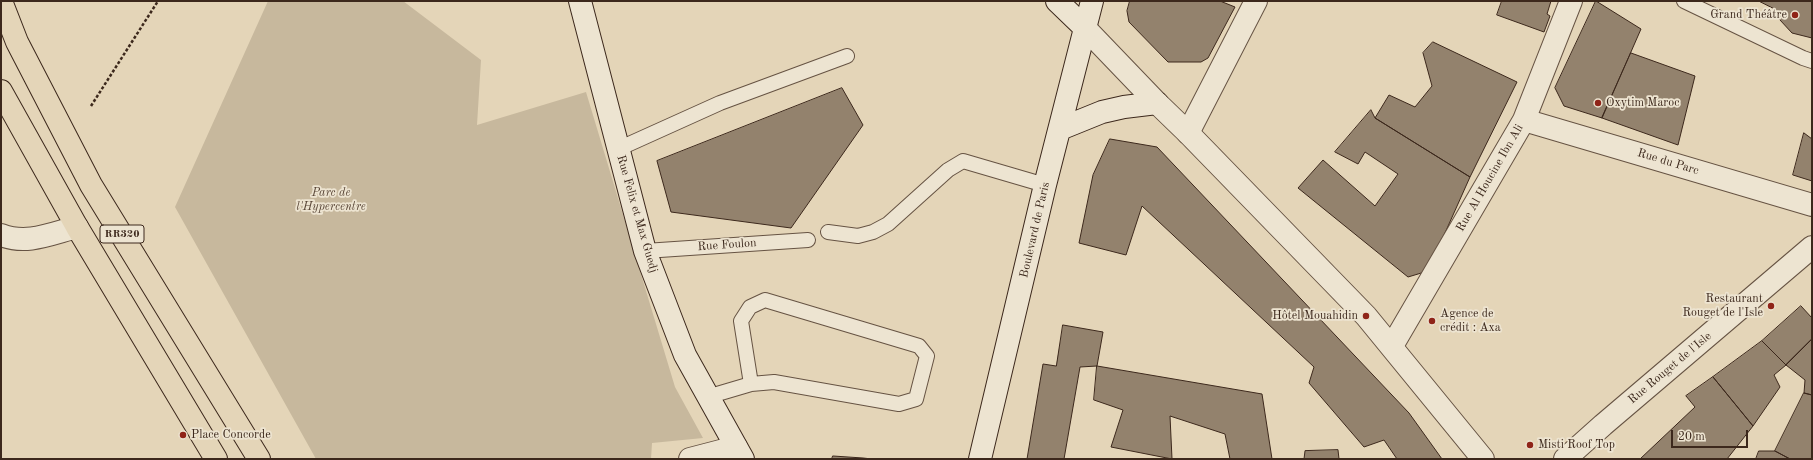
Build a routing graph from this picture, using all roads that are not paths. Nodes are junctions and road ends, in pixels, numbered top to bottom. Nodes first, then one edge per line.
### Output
1 (1, 1) edge
2 (580, 1) edge
3 (1057, 1) edge
4 (1092, 1) edge
5 (1256, 1) edge
6 (1571, 1) edge
7 (1684, 1) edge
8 (1085, 28) junction
9 (847, 56) dead end
10 (1812, 61) edge
11 (1, 91) edge
12 (1157, 104) junction
13 (1524, 120) junction
14 (1060, 129) junction
15 (1188, 133) junction
16 (618, 149) junction
17 (1045, 185) junction
18 (1812, 205) edge
19 (77, 227) junction
20 (828, 232) dead end
21 (1, 235) edge
22 (808, 240) dead end
23 (1812, 246) edge
24 (645, 251) junction
25 (1392, 346) junction
26 (751, 384) junction
27 (707, 397) junction
28 (739, 453) edge
29 (216, 459) edge
30 (259, 459) edge
31 (690, 459) edge
32 (980, 459) edge
33 (1483, 459) edge
34 (1565, 459) edge

1 - 30 main road, RR320
2 - 16 street, Rue Felix et Max Guedj
3 - 8 street
4 - 8 street, Boulevard de Paris
5 - 15 street
6 - 13 street, Rue Al Houcine Ibn Ali
7 - 10 lane
8 - 12 street
8 - 14 street, Boulevard de Paris
9 - 16 lane
11 - 19 main road, RR320
12 - 14 street
12 - 15 street
13 - 18 street, Rue du Parc
13 - 25 street, Rue Al Houcine Ibn Ali
14 - 17 street, Boulevard de Paris
15 - 25 street
16 - 24 street, Rue Felix et Max Guedj
17 - 20 lane
17 - 32 street, Boulevard de Paris
19 - 21 street
19 - 29 main road, RR320
22 - 24 lane, Rue Foulon
23 - 34 street, Rue Rouget de l'Isle
24 - 27 street, Rue Felix et Max Guedj
25 - 33 street
26 - 26 lane
26 - 27 lane
27 - 28 street, Rue Felix et Max Guedj
28 - 31 street

